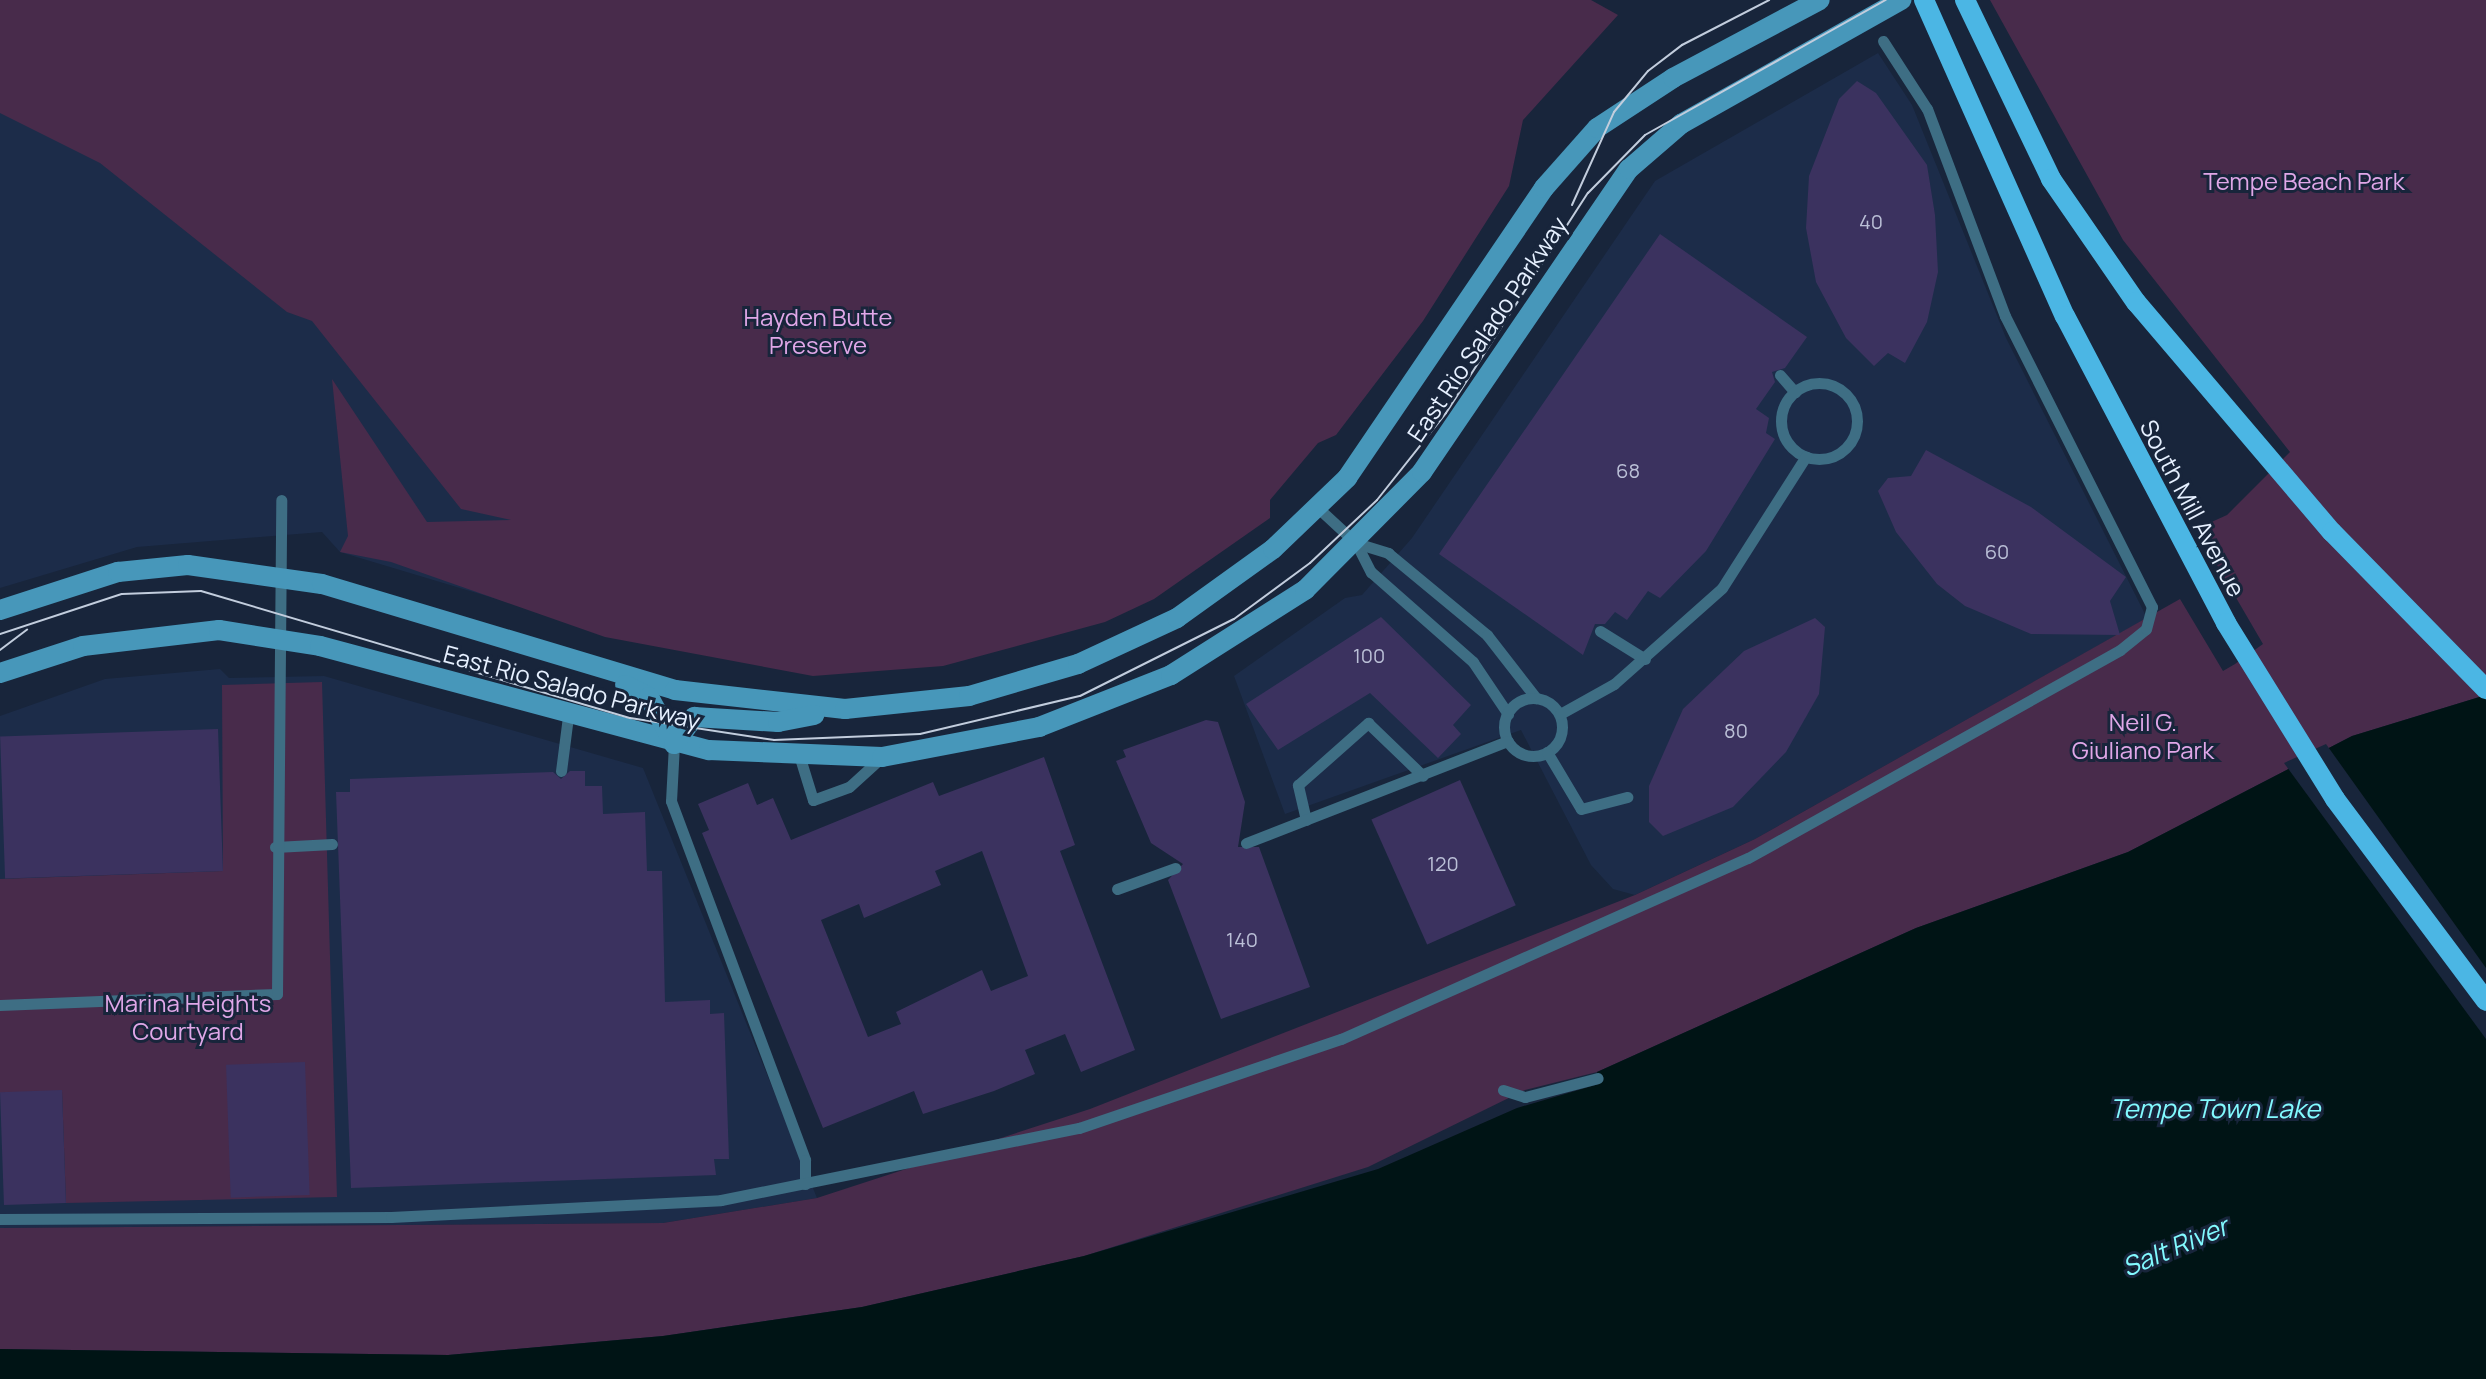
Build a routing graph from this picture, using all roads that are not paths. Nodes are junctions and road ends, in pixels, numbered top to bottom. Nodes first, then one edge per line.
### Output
1 (1820, 0) edge
2 (1901, 0) edge
3 (1924, 0) edge
4 (1965, 0) edge
5 (1883, 41) dead end
6 (1780, 375) dead end
7 (1795, 392) junction
8 (1806, 456) junction
9 (281, 500) dead end
10 (1317, 507) junction
11 (1356, 543) junction
12 (278, 580) junction
13 (0, 610) edge
14 (1600, 631) dead end
15 (277, 638) junction
16 (1645, 659) junction
17 (591, 668) junction
18 (0, 673) edge
19 (2486, 689) edge
20 (1536, 698) junction
21 (845, 709) junction
22 (1508, 714) junction
23 (1560, 714) junction
24 (568, 716) junction
25 (1508, 741) junction
26 (674, 744) junction
27 (1547, 752) junction
28 (882, 757) junction
29 (800, 758) junction
30 (561, 771) dead end
31 (1423, 776) junction
32 (1627, 797) dead end
33 (1306, 820) junction
34 (1246, 843) dead end
35 (332, 844) dead end
36 (275, 847) junction
37 (1175, 868) dead end
38 (1117, 889) dead end
39 (2486, 1001) edge
40 (0, 1005) edge
41 (1598, 1078) dead end
42 (1503, 1090) dead end
43 (805, 1184) junction
44 (0, 1219) edge

1 - 10 main road, East Rio Salado Parkway
2 - 11 main road, East Rio Salado Parkway
3 - 39 main road, South Mill Avenue
4 - 19 main road
5 - 43 lane
6 - 7 lane
7 - 8 lane
7 - 8 lane
8 - 16 lane
9 - 12 lane
10 - 11 lane
10 - 21 main road, East Rio Salado Parkway
11 - 20 lane
11 - 22 lane
11 - 28 main road, East Rio Salado Parkway
12 - 13 main road, East Rio Salado Parkway
12 - 15 lane
12 - 17 main road, East Rio Salado Parkway
14 - 16 lane
15 - 18 main road, East Rio Salado Parkway
15 - 24 main road, East Rio Salado Parkway
15 - 36 lane
16 - 23 lane
17 - 21 main road, East Rio Salado Parkway
17 - 26 main road
20 - 22 lane
20 - 23 lane
21 - 26 main road
22 - 25 lane
23 - 27 lane
24 - 26 main road, East Rio Salado Parkway
24 - 30 lane
25 - 27 lane
25 - 31 lane
26 - 29 main road, East Rio Salado Parkway
26 - 43 lane
27 - 32 lane
28 - 29 main road, East Rio Salado Parkway
28 - 29 lane
31 - 33 lane
31 - 33 lane
33 - 34 lane
35 - 36 lane
36 - 40 lane
37 - 38 lane
41 - 42 lane
43 - 44 lane

